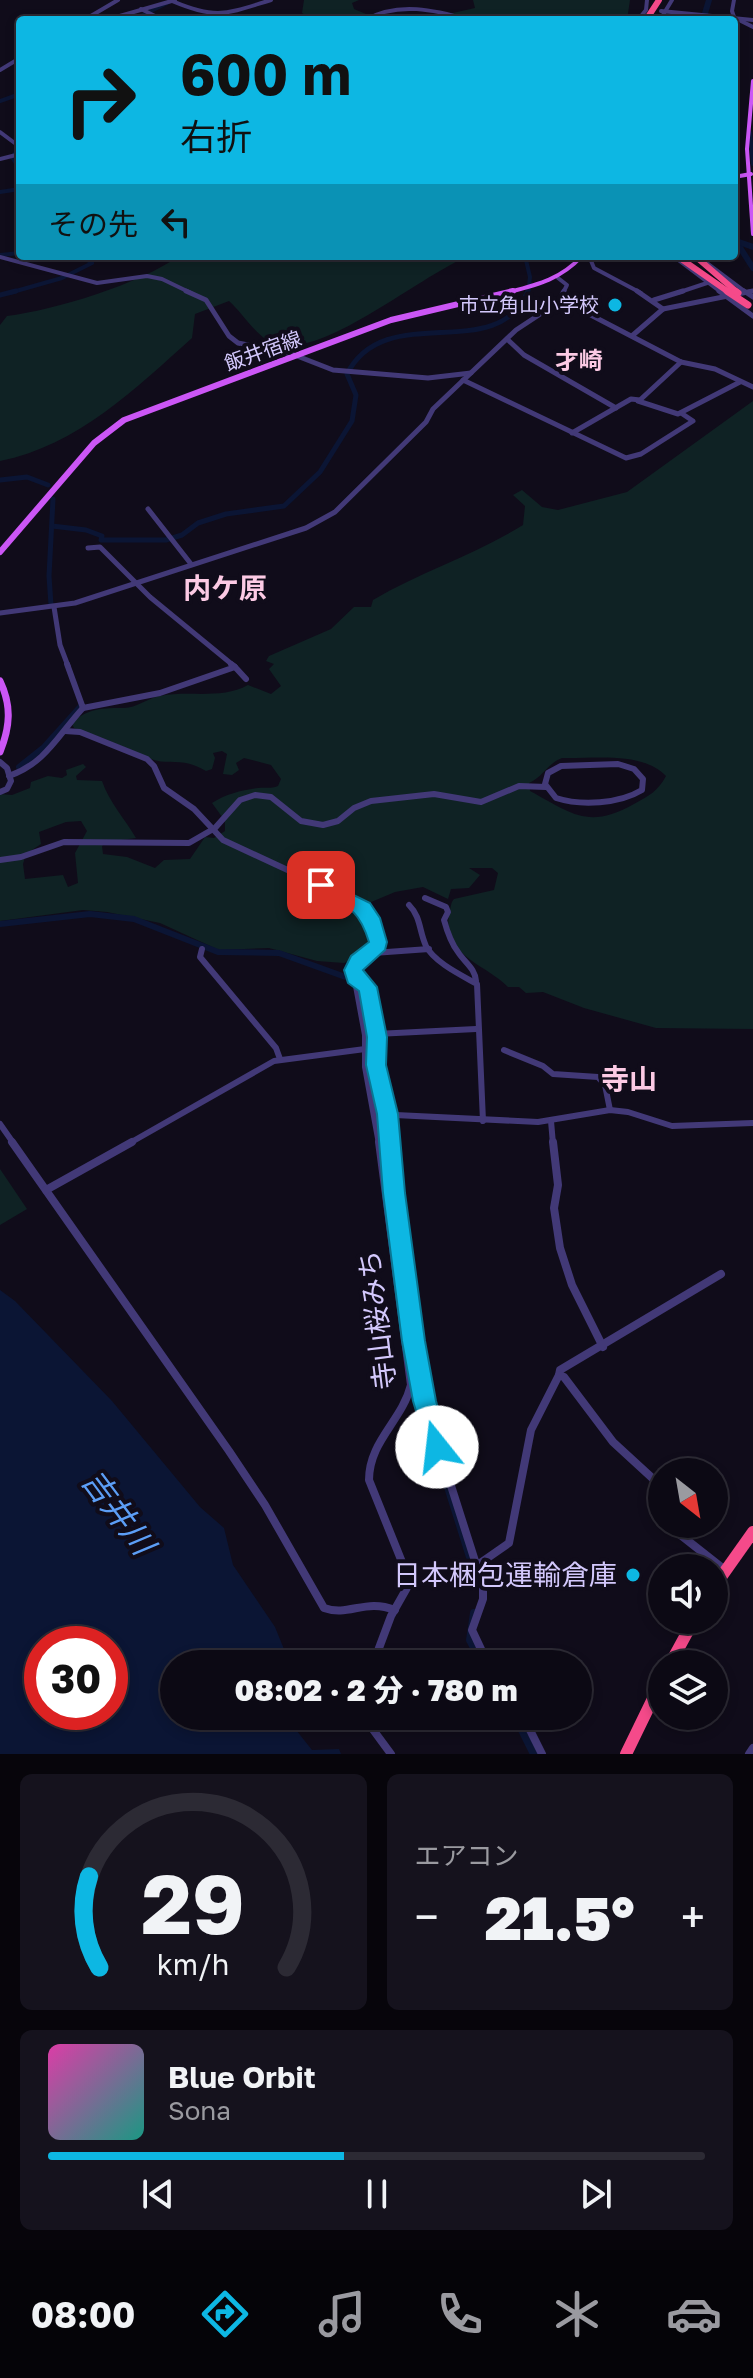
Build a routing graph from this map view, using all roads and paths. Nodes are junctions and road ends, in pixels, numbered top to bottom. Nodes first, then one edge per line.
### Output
1 (118, 0) edge
2 (271, 0) edge
3 (647, 0) edge
4 (672, 0) edge
5 (174, 1) edge
6 (141, 9) junction
7 (663, 12) junction
8 (91, 16) edge
9 (119, 16) edge
10 (155, 16) edge
11 (370, 16) edge
12 (457, 16) edge
13 (642, 16) edge
14 (662, 16) edge
15 (701, 16) edge
16 (753, 81) edge
17 (751, 174) edge
18 (753, 234) edge
19 (0, 257) edge
20 (579, 260) edge
21 (591, 260) edge
22 (681, 260) edge
23 (683, 260) edge
24 (701, 260) edge
25 (702, 260) edge
26 (726, 277) junction
27 (558, 278) junction
28 (708, 283) junction
29 (751, 294) edge
30 (725, 296) junction
31 (654, 300) junction
32 (558, 301) junction
33 (734, 302) junction
34 (752, 308) edge
35 (663, 309) junction
36 (633, 335) junction
37 (507, 339) junction
38 (297, 356) junction
39 (681, 362) junction
40 (471, 373) junction
41 (463, 380) junction
42 (740, 382) junction
43 (753, 387) edge
44 (638, 400) junction
45 (616, 408) junction
46 (681, 413) junction
47 (572, 433) junction
48 (148, 509) dead end
49 (88, 548) dead end
50 (0, 552) edge
51 (191, 564) junction
52 (135, 583) junction
53 (54, 607) junction
54 (0, 613) edge
55 (235, 667) junction
56 (246, 679) dead end
57 (0, 681) edge
58 (83, 708) junction
59 (65, 731) junction
60 (0, 752) edge
61 (0, 762) edge
62 (9, 776) junction
63 (546, 787) junction
64 (0, 792) edge
65 (211, 830) junction
66 (0, 860) edge
67 (425, 898) dead end
68 (409, 905) dead end
69 (202, 949) dead end
70 (429, 949) junction
71 (373, 953) junction
72 (476, 981) junction
73 (476, 1029) junction
74 (371, 1034) junction
75 (365, 1049) junction
76 (504, 1050) dead end
77 (280, 1059) junction
78 (610, 1110) junction
79 (382, 1114) junction
80 (483, 1121) junction
81 (551, 1121) junction
82 (753, 1123) edge
83 (0, 1124) edge
84 (46, 1190) junction
85 (721, 1274) dead end
86 (603, 1347) junction
87 (559, 1375) junction
88 (648, 1474) edge
89 (753, 1532) edge
90 (684, 1538) edge
91 (705, 1554) edge
92 (476, 1566) junction
93 (728, 1566) edge
94 (395, 1610) junction
95 (379, 1650) edge
96 (481, 1650) edge
97 (648, 1709) edge
98 (373, 1730) edge
99 (530, 1730) edge
100 (753, 1748) edge
101 (391, 1754) edge
102 (542, 1754) edge
103 (626, 1754) edge
104 (749, 1754) edge

1 - 8 street
2 - 5 street
3 - 13 street
4 - 7 street
5 - 6 street
6 - 9 street
6 - 10 street
7 - 14 street
7 - 15 street
11 - 12 street
16 - 17 main road
17 - 18 main road
19 - 38 street
20 - 27 main road, 飯井宿線
21 - 31 street
22 - 34 highway, bridge
23 - 28 street
23 - 34 highway, bridge
24 - 34 highway, bridge
25 - 26 street
26 - 28 street
26 - 29 street
27 - 32 street
27 - 38 main road, 飯井宿線
28 - 30 street
28 - 31 street
29 - 30 street
29 - 33 street
30 - 33 street
30 - 35 street
31 - 35 street
32 - 36 street
32 - 37 street
33 - 34 street
35 - 36 street
36 - 39 street
37 - 40 street
37 - 45 street
38 - 40 street
38 - 50 main road, 飯井宿線
39 - 42 street
39 - 44 street
40 - 41 street
41 - 47 street
41 - 51 street
42 - 43 street
42 - 46 street
44 - 45 street
44 - 46 street
45 - 47 street
46 - 47 street
48 - 51 street
49 - 52 street
51 - 52 street
52 - 53 street
52 - 55 street
53 - 54 street
53 - 58 street
55 - 56 street
55 - 58 street
57 - 60 main road
58 - 59 street
59 - 62 street
59 - 65 street
61 - 62 street
62 - 64 street
63 - 63 street
63 - 65 street
65 - 66 street
65 - 71 street
67 - 72 street
68 - 70 street
69 - 77 street
70 - 71 street
70 - 72 street
71 - 74 street
72 - 73 street
73 - 74 street
73 - 80 street
74 - 75 street
74 - 79 street
75 - 77 street
75 - 79 street
76 - 78 street
77 - 84 street
78 - 81 street
78 - 82 street
79 - 80 street
79 - 92 street
79 - 94 street, 寺山桜みち
80 - 81 street
81 - 86 street
83 - 84 street
84 - 94 street
85 - 86 street
86 - 87 street
87 - 88 street
87 - 92 street
89 - 93 highway
90 - 91 street
92 - 96 street
94 - 95 street, 寺山桜みち
97 - 103 highway
98 - 101 street
99 - 102 street
100 - 104 street

